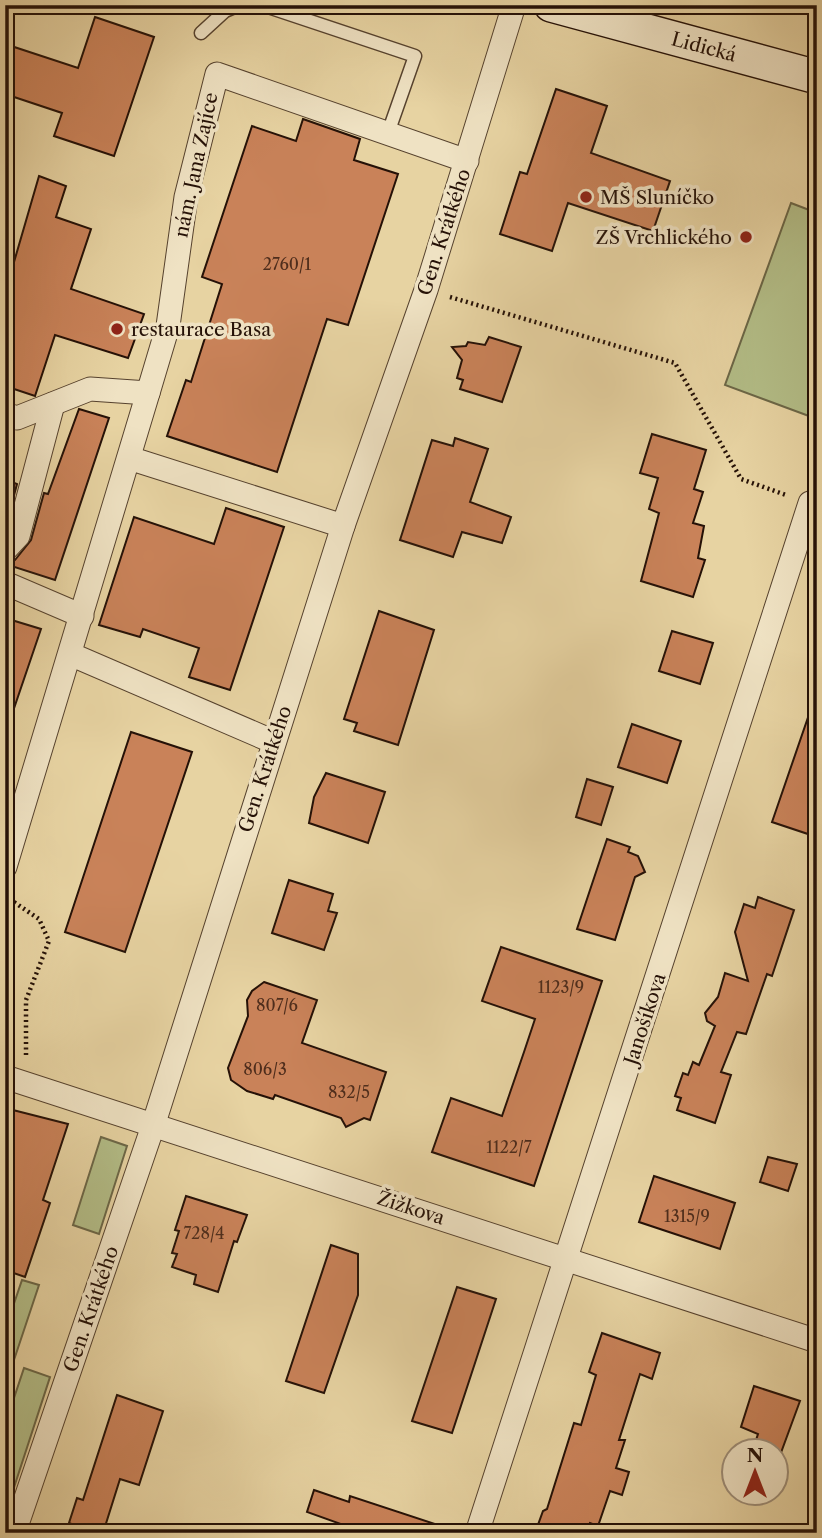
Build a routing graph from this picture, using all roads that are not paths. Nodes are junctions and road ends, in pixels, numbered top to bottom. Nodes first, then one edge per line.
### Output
1 (239, 5) edge
2 (262, 5) edge
3 (514, 5) edge
4 (551, 5) edge
5 (201, 33) dead end
6 (817, 77) edge
7 (388, 133) junction
8 (467, 161) junction
9 (148, 393) junction
10 (53, 404) junction
11 (5, 414) edge
12 (129, 458) junction
13 (810, 503) road end
14 (343, 526) junction
15 (5, 550) edge
16 (5, 583) edge
17 (82, 616) junction
18 (70, 654) junction
19 (274, 742) junction
20 (5, 867) edge
21 (5, 1077) edge
22 (153, 1126) junction
23 (568, 1258) junction
24 (817, 1341) edge
25 (14, 1533) edge
26 (477, 1533) edge

1 - 5 lane
2 - 7 lane
3 - 8 street, Gen. Krátkého
4 - 6 main road, Lidická
7 - 8 street, nám. Jana Zajíce
7 - 9 street, nám. Jana Zajíce
8 - 14 street, Gen. Krátkého
9 - 10 street
9 - 12 street, nám. Jana Zajíce
10 - 11 street
10 - 15 street
12 - 14 street
12 - 17 street, nám. Jana Zajíce
13 - 23 street, Janošíkova
14 - 19 street, Gen. Krátkého
16 - 17 street
17 - 18 street, nám. Jana Zajíce
18 - 19 street
18 - 20 street, nám. Jana Zajíce
19 - 22 street, Gen. Krátkého
21 - 22 street, Žižkova
22 - 23 street, Žižkova
22 - 25 street, Gen. Krátkého
23 - 24 street, Žižkova
23 - 26 street, Janošíkova

